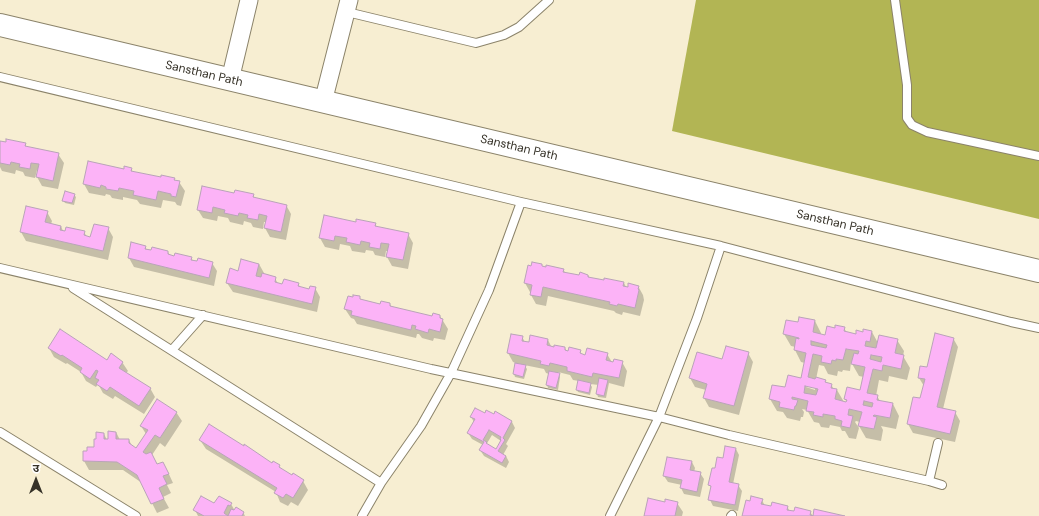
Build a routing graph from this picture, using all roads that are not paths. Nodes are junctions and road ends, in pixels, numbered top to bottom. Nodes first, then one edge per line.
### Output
1 (249, 0) edge
2 (549, 0) edge
3 (895, 0) edge
4 (348, 6) edge
5 (0, 25) edge
6 (0, 77) edge
7 (230, 80) junction
8 (323, 102) junction
9 (1039, 156) edge
10 (521, 202) junction
11 (721, 246) junction
12 (0, 268) edge
13 (1039, 271) edge
14 (68, 284) junction
15 (203, 315) junction
16 (1039, 328) edge
17 (172, 350) junction
18 (451, 373) junction
19 (659, 417) junction
20 (0, 432) edge
21 (938, 443) dead end
22 (929, 481) junction
23 (381, 483) junction
24 (942, 485) dead end
25 (136, 516) edge
26 (362, 516) edge
27 (610, 516) edge

1 - 7 street
2 - 4 lane
3 - 9 lane
4 - 8 street
5 - 7 street, Sansthan Path
6 - 10 lane
7 - 8 street, Sansthan Path
8 - 13 street, Sansthan Path
10 - 11 lane
10 - 18 lane
11 - 16 lane
11 - 19 lane
12 - 14 lane
14 - 15 lane
14 - 17 lane
15 - 17 lane
15 - 18 lane
17 - 23 lane
18 - 19 lane
18 - 23 lane
19 - 22 lane
19 - 27 lane
20 - 25 lane
21 - 22 lane
22 - 24 lane
23 - 26 lane

